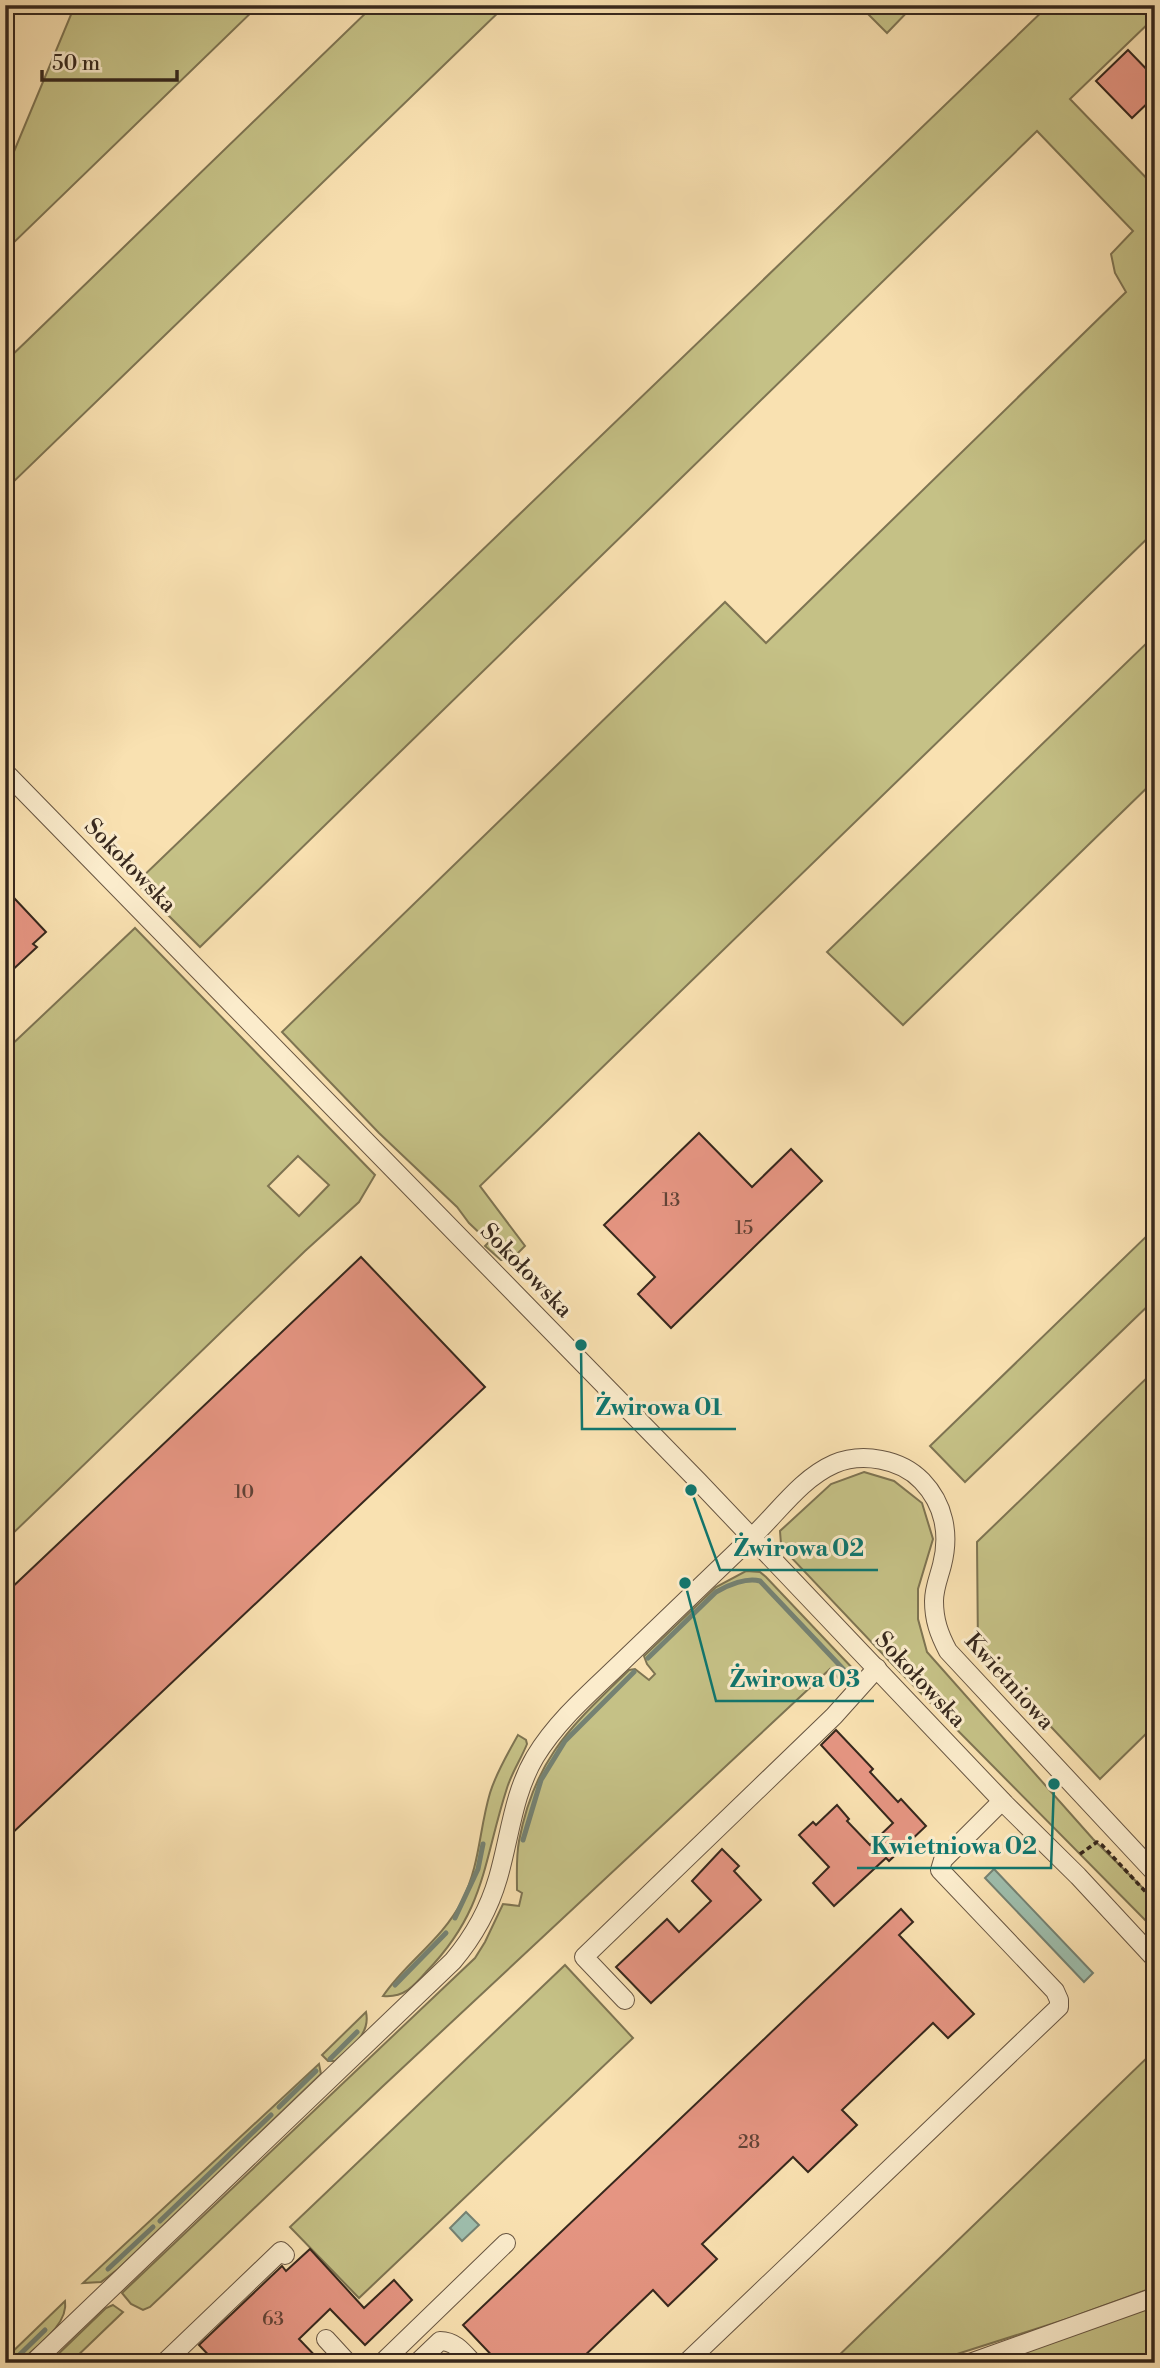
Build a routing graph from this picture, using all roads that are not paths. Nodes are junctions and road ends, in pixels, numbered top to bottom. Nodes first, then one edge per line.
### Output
1 (5, 772) edge
2 (752, 1537) junction
3 (877, 1668) junction
4 (1002, 1801) junction
5 (1155, 1873) edge
6 (1155, 1959) edge
7 (625, 2000) dead end
8 (506, 2243) dead end
9 (285, 2255) dead end
10 (1155, 2297) edge
11 (326, 2339) dead end
12 (33, 2363) edge
13 (164, 2363) edge
14 (348, 2363) edge
15 (382, 2363) edge
16 (417, 2363) edge
17 (473, 2363) edge
18 (686, 2363) edge
19 (970, 2363) edge

1 - 2 street, Sokołowska
2 - 3 street, Sokołowska
2 - 5 street, Kwietniowa
2 - 12 street, Kwietniowa
3 - 4 street, Sokołowska
3 - 7 street
4 - 6 street, Sokołowska
4 - 18 street
8 - 15 street
9 - 13 street
10 - 19 street
11 - 14 street
16 - 17 street

